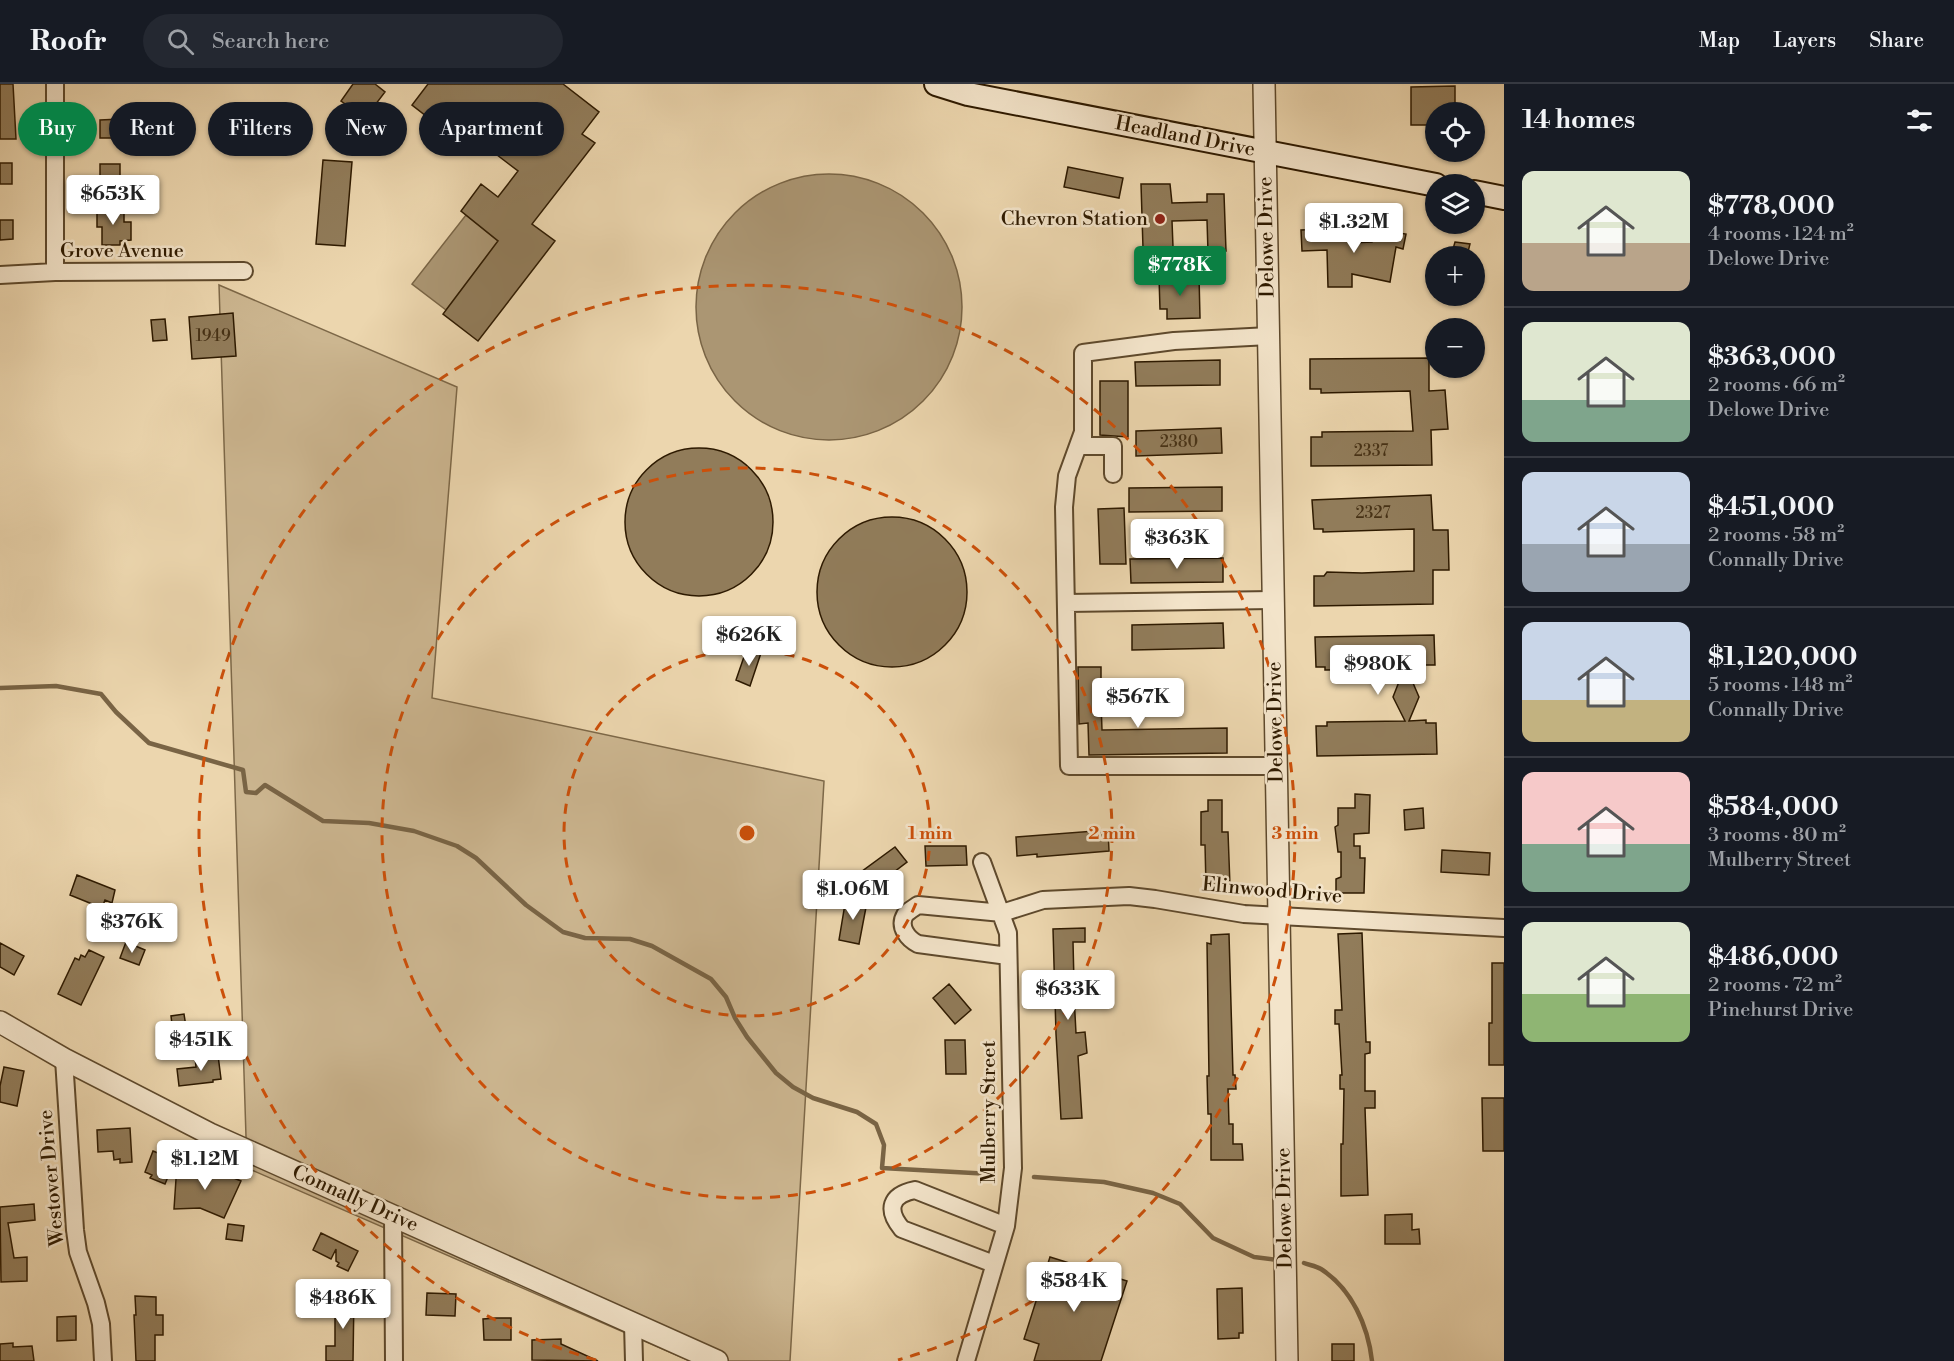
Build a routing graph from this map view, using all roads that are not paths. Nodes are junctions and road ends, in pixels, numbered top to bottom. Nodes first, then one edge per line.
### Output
1 (55, 84) edge
2 (936, 84) edge
3 (1264, 84) edge
4 (1265, 153) junction
5 (1425, 183) edge
6 (1485, 194) edge
7 (1504, 198) edge
8 (244, 271) dead end
9 (55, 272) junction
10 (0, 275) edge
11 (1269, 336) junction
12 (1083, 432) junction
13 (1113, 474) dead end
14 (1274, 600) junction
15 (1067, 603) junction
16 (1277, 766) junction
17 (982, 862) dead end
18 (1002, 913) junction
19 (1280, 917) junction
20 (1504, 928) edge
21 (1008, 956) junction
22 (0, 1022) edge
23 (64, 1059) junction
24 (393, 1217) junction
25 (1006, 1226) junction
26 (994, 1264) junction
27 (633, 1324) junction
28 (103, 1361) edge
29 (394, 1361) edge
30 (634, 1361) edge
31 (717, 1361) edge
32 (966, 1361) edge
33 (1287, 1361) edge

1 - 9 street
2 - 4 main road, Headland Drive
3 - 4 street, Delowe Drive
4 - 5 main road, Headland Drive
4 - 11 street, Delowe Drive
6 - 7 main road
8 - 9 street, Grove Avenue
9 - 10 street, Grove Avenue
11 - 12 street
11 - 14 street, Delowe Drive
12 - 13 street
12 - 15 street
14 - 15 street
14 - 16 street, Delowe Drive
15 - 16 street
16 - 19 street, Delowe Drive
17 - 18 street, Mulberry Street
18 - 19 street, Elinwood Drive
18 - 21 street, Mulberry Street
18 - 21 street
19 - 20 street, Elinwood Drive
19 - 33 street, Delowe Drive
21 - 25 street, Mulberry Street
22 - 23 street, Connally Drive
23 - 24 street, Connally Drive
23 - 28 street, Westover Drive
24 - 27 street, Connally Drive
24 - 29 street
25 - 26 street, Mulberry Street
25 - 26 street
26 - 32 street, Mulberry Street
27 - 30 street
27 - 31 street, Connally Drive

